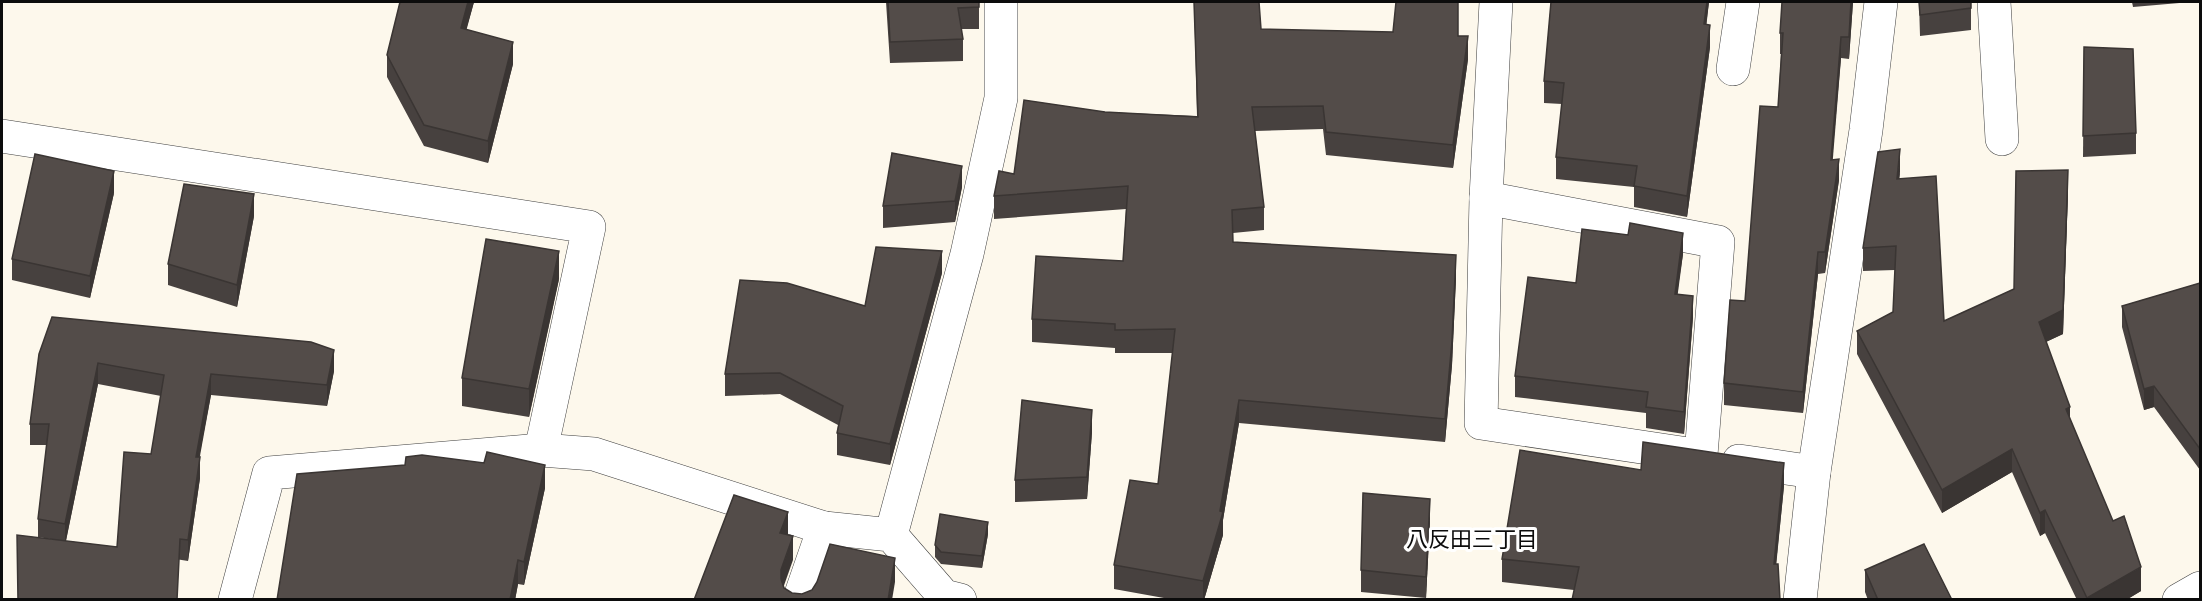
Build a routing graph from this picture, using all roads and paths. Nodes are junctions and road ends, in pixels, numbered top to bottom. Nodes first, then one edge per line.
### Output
1 (1001, 2) edge
2 (1496, 2) edge
3 (1743, 2) edge
4 (1881, 2) edge
5 (1994, 2) edge
6 (1733, 69) dead end
7 (2, 136) edge
8 (2002, 139) dead end
9 (1486, 198) junction
10 (541, 450) junction
11 (1701, 456) junction
12 (1814, 472) junction
13 (824, 528) junction
14 (891, 535) junction
15 (2200, 588) edge
16 (236, 600) edge
17 (799, 600) edge
18 (960, 600) edge
19 (1800, 600) edge
20 (2180, 600) edge

1 - 14 street
2 - 9 street
3 - 6 street
4 - 12 street
5 - 8 street
7 - 10 street
9 - 11 street
9 - 11 street
10 - 13 street
10 - 16 street
11 - 12 street
12 - 19 street
13 - 14 street
13 - 17 street
14 - 18 street
15 - 20 street

